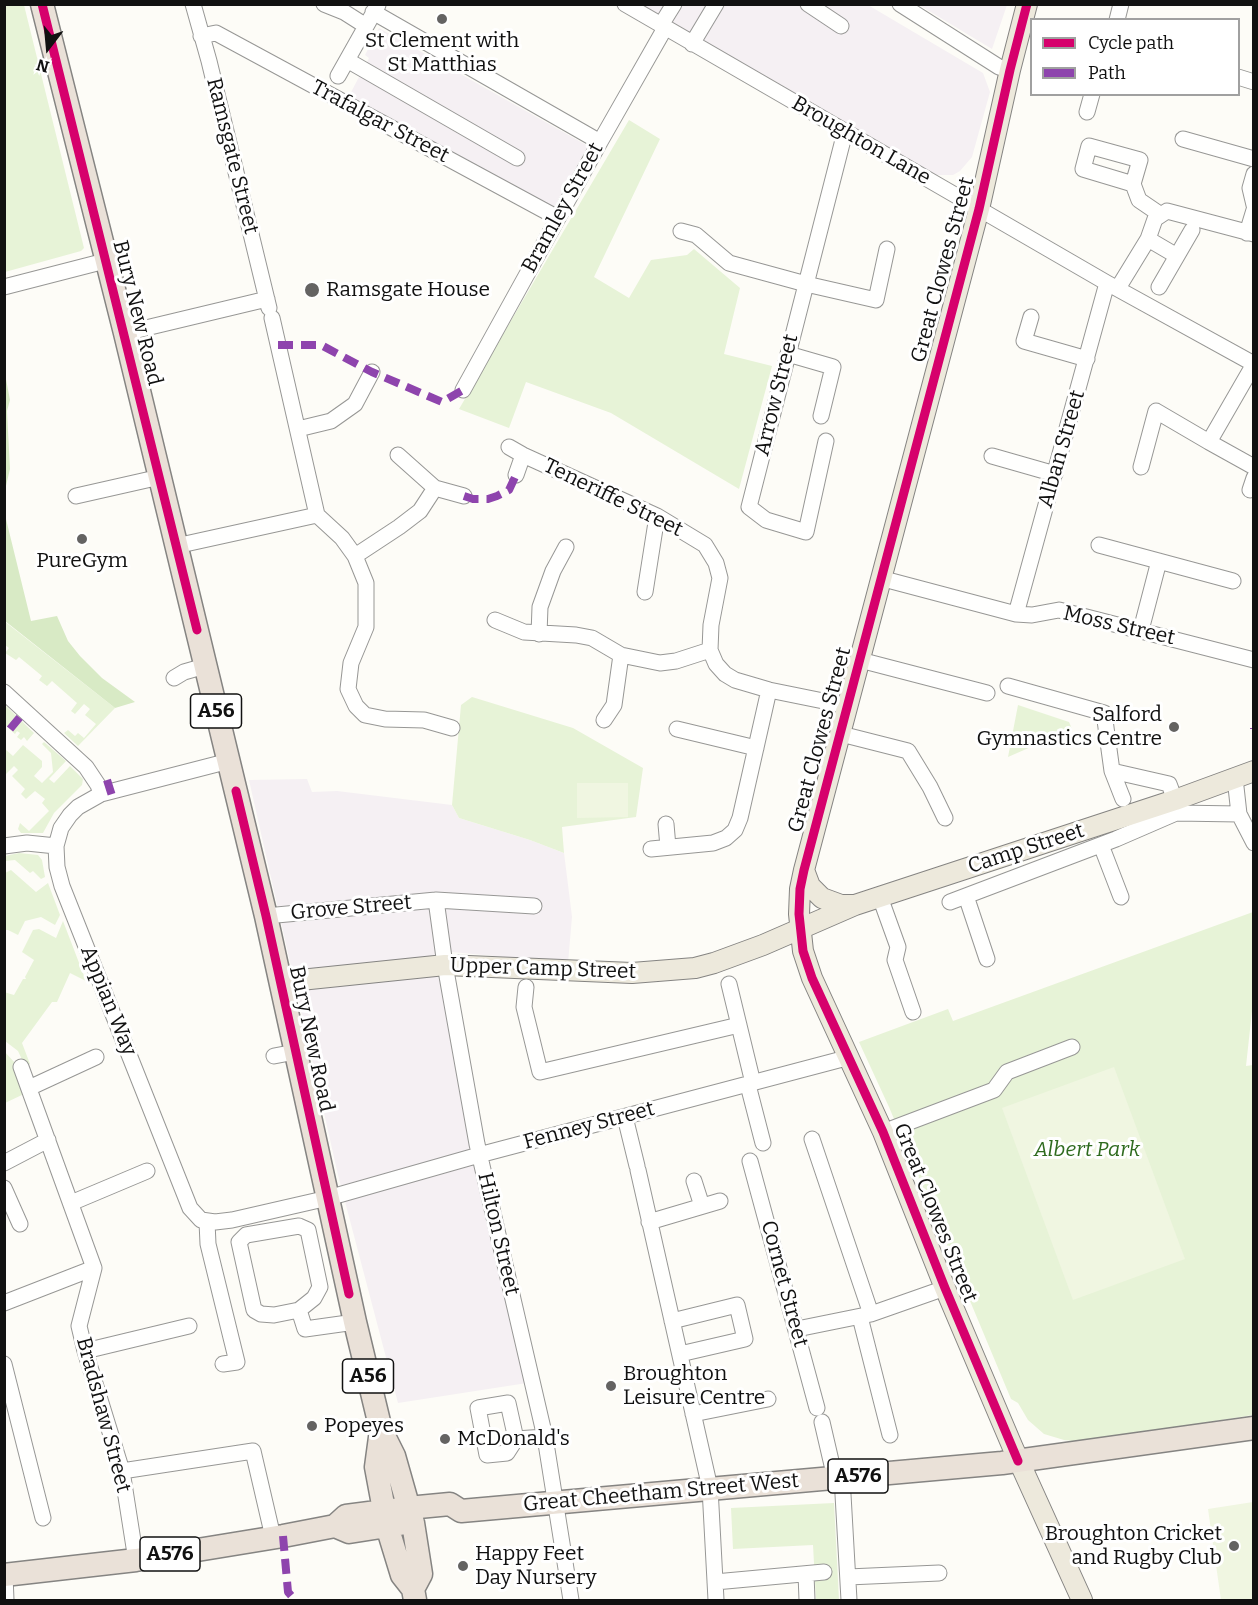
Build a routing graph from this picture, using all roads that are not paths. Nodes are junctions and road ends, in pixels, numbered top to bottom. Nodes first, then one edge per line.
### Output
1 (42, 4) edge
2 (193, 4) edge
3 (324, 4) edge
4 (625, 4) edge
5 (674, 4) edge
6 (716, 4) edge
7 (808, 4) edge
8 (900, 4) edge
9 (1027, 4) edge
10 (346, 8) edge
11 (376, 8) edge
12 (366, 26) junction
13 (841, 26) dead end
14 (663, 27) junction
15 (201, 36) junction
16 (692, 44) junction
17 (347, 60) junction
18 (1010, 70) junction
19 (339, 76) dead end
20 (1091, 96) edge
21 (1087, 112) dead end
22 (845, 132) junction
23 (1183, 139) dead end
24 (600, 142) junction
25 (517, 158) dead end
26 (1254, 159) edge
27 (1254, 174) edge
28 (1133, 184) dead end
29 (1254, 205) edge
30 (979, 209) junction
31 (1254, 210) edge
32 (1161, 215) junction
33 (558, 218) junction
34 (1192, 230) dead end
35 (681, 231) dead end
36 (1251, 234) edge
37 (1148, 239) junction
38 (887, 249) dead end
39 (1177, 256) junction
40 (105, 261) junction
41 (806, 284) junction
42 (1112, 286) junction
43 (4, 287) edge
44 (1159, 287) dead end
45 (269, 308) junction
46 (1031, 317) dead end
47 (124, 333) junction
48 (788, 354) junction
49 (1087, 359) junction
50 (1254, 364) edge
51 (372, 372) dead end
52 (464, 390) dead end
53 (821, 416) dead end
54 (298, 429) junction
55 (826, 441) dead end
56 (1209, 442) junction
57 (398, 455) dead end
58 (992, 456) dead end
59 (1140, 467) dead end
60 (1254, 467) edge
61 (1055, 474) junction
62 (516, 475) dead end
63 (160, 477) junction
64 (435, 488) junction
65 (76, 496) dead end
66 (464, 496) dead end
67 (317, 515) junction
68 (657, 516) junction
69 (1099, 544) dead end
70 (176, 546) junction
71 (566, 547) dead end
72 (355, 556) junction
73 (1160, 561) junction
74 (880, 578) junction
75 (1233, 581) dead end
76 (645, 592) dead end
77 (1016, 614) junction
78 (495, 620) dead end
79 (1141, 630) junction
80 (539, 634) junction
81 (710, 650) junction
82 (621, 655) junction
83 (860, 660) junction
84 (1254, 660) edge
85 (206, 666) junction
86 (174, 678) dead end
87 (1008, 686) dead end
88 (769, 690) junction
89 (4, 692) edge
90 (987, 693) dead end
91 (848, 706) junction
92 (603, 720) dead end
93 (452, 728) dead end
94 (677, 729) dead end
95 (841, 734) junction
96 (756, 748) junction
97 (229, 761) junction
98 (1112, 771) junction
99 (1254, 771) edge
100 (1235, 778) junction
101 (101, 794) junction
102 (1123, 799) dead end
103 (1175, 800) junction
104 (1239, 814) junction
105 (945, 818) dead end
106 (666, 824) dead end
107 (1254, 843) edge
108 (1101, 845) junction
109 (4, 846) edge
110 (56, 846) junction
111 (668, 848) junction
112 (651, 849) dead end
113 (804, 870) junction
114 (966, 896) junction
115 (880, 897) junction
116 (1121, 897) dead end
117 (436, 900) junction
118 (951, 902) dead end
119 (855, 905) junction
120 (534, 906) dead end
121 (266, 916) junction
122 (800, 930) junction
123 (987, 959) dead end
124 (445, 965) junction
125 (280, 982) junction
126 (729, 984) dead end
127 (526, 987) dead end
128 (913, 1012) dead end
129 (739, 1025) junction
130 (1072, 1047) dead end
131 (96, 1057) dead end
132 (850, 1057) junction
133 (21, 1067) dead end
134 (750, 1084) junction
135 (29, 1088) junction
136 (625, 1117) junction
137 (884, 1132) junction
138 (812, 1139) dead end
139 (48, 1140) junction
140 (763, 1143) dead end
141 (479, 1155) junction
142 (750, 1161) dead end
143 (4, 1163) edge
144 (147, 1171) dead end
145 (694, 1181) dead end
146 (4, 1188) edge
147 (328, 1198) junction
148 (720, 1201) dead end
149 (71, 1203) junction
150 (702, 1206) junction
151 (232, 1220) junction
152 (207, 1222) junction
153 (649, 1222) junction
154 (20, 1224) dead end
155 (239, 1242) junction
156 (94, 1268) junction
157 (945, 1288) junction
158 (4, 1303) edge
159 (299, 1310) junction
160 (865, 1316) junction
161 (672, 1321) junction
162 (355, 1322) junction
163 (189, 1326) dead end
164 (797, 1329) junction
165 (85, 1351) junction
166 (680, 1354) junction
167 (4, 1364) edge
168 (223, 1364) dead end
169 (768, 1398) dead end
170 (693, 1414) junction
171 (1254, 1428) edge
172 (381, 1430) junction
173 (890, 1435) dead end
174 (545, 1437) junction
175 (516, 1439) dead end
176 (1018, 1461) junction
177 (122, 1471) junction
178 (839, 1478) junction
179 (710, 1488) junction
180 (555, 1503) junction
181 (410, 1515) junction
182 (43, 1518) dead end
183 (386, 1518) junction
184 (273, 1537) junction
185 (136, 1560) junction
186 (824, 1572) dead end
187 (939, 1573) dead end
188 (806, 1574) junction
189 (5, 1575) edge
190 (848, 1578) junction
191 (715, 1582) junction
192 (414, 1595) edge
193 (6, 1600) edge
194 (571, 1600) edge
195 (716, 1600) edge
196 (807, 1600) edge
197 (849, 1600) edge
198 (1082, 1600) edge

1 - 40 highway, Bury New Road / A56
2 - 15 street, Ramsgate Street
3 - 10 street
4 - 14 street, Broughton Lane
5 - 14 street, Bramley Street
6 - 16 street
7 - 13 street
8 - 18 street
9 - 18 main road, Great Clowes Street
10 - 12 street
11 - 12 street
11 - 24 street
12 - 17 street
14 - 16 street, Broughton Lane
14 - 24 street, Bramley Street
15 - 33 street, Trafalgar Street
15 - 45 street, Ramsgate Street
16 - 22 street, Broughton Lane
17 - 19 street
17 - 25 street
18 - 30 main road, Great Clowes Street
20 - 21 street
22 - 30 street, Broughton Lane
22 - 41 street, Arrow Street
23 - 26 street
24 - 33 street, Bramley Street
27 - 29 street
28 - 32 street
30 - 42 street, Broughton Lane
30 - 74 main road, Great Clowes Street
31 - 36 street
32 - 36 street
32 - 37 street, Alban Street
33 - 52 street, Bramley Street
34 - 39 street
35 - 41 street
37 - 39 street
37 - 42 street, Alban Street
38 - 41 street
39 - 44 street
40 - 43 street
40 - 47 highway, Bury New Road / A56
41 - 48 street, Arrow Street
42 - 49 street, Alban Street
42 - 50 street, Broughton Lane
45 - 47 street
45 - 54 street, Ramsgate Street
46 - 49 street
47 - 63 highway, Bury New Road / A56
48 - 53 street
48 - 55 street, Arrow Street
49 - 61 street, Alban Street
50 - 56 street
51 - 54 street
54 - 67 street, Ramsgate Street
56 - 59 street
56 - 60 street
57 - 64 street
58 - 61 street
61 - 77 street, Alban Street
62 - 68 street, Teneriffe Street
63 - 65 street
63 - 70 highway, Bury New Road / A56
64 - 66 street
64 - 72 street
67 - 70 street
67 - 72 street
68 - 76 street
68 - 81 street, Teneriffe Street
69 - 73 street
70 - 85 highway, Bury New Road / A56
71 - 80 street
72 - 93 street
73 - 75 street
73 - 79 street
74 - 77 street, Moss Street
74 - 83 main road, Great Clowes Street
77 - 79 street, Moss Street
78 - 80 street
79 - 84 street, Moss Street
80 - 82 street
81 - 82 street
81 - 88 street
82 - 92 street
83 - 90 street
83 - 91 main road, Great Clowes Street
85 - 86 street
85 - 97 highway, Bury New Road / A56
87 - 98 street
88 - 91 street
88 - 96 street
89 - 101 street
91 - 95 main road, Great Clowes Street
94 - 96 street
95 - 105 street
95 - 113 main road, Great Clowes Street
96 - 111 street
97 - 101 street, Appian Way
97 - 121 highway, Bury New Road / A56
98 - 102 street
98 - 103 street
99 - 100 main road, Camp Street
100 - 103 main road, Camp Street
100 - 104 street
101 - 110 street, Appian Way
103 - 115 main road, Camp Street
104 - 107 street
104 - 108 street
106 - 111 street
108 - 114 street
108 - 116 street
109 - 110 street
110 - 152 street, Appian Way
111 - 112 street
113 - 119 main road
113 - 122 main road, Great Clowes Street
114 - 118 street
114 - 123 street
115 - 119 main road, Camp Street
115 - 128 street
117 - 120 street, Grove Street
117 - 121 street, Grove Street
117 - 124 street, Hilton Street
119 - 122 main road, Camp Street
121 - 125 highway, Bury New Road / A56
122 - 124 main road, Upper Camp Street
122 - 132 main road, Great Clowes Street
124 - 125 main road, Upper Camp Street
124 - 141 street, Hilton Street
125 - 147 highway, Bury New Road / A56
126 - 129 street
127 - 129 street
129 - 134 street
130 - 137 street
131 - 135 street
132 - 134 street, Fenney Street
132 - 137 main road, Great Clowes Street
133 - 135 street
134 - 136 street, Fenney Street
134 - 140 street
135 - 139 street
136 - 141 street, Fenney Street
136 - 153 street
137 - 157 main road, Great Clowes Street
138 - 160 street
139 - 143 street
139 - 149 street
141 - 147 street, Fenney Street
141 - 174 street, Hilton Street
142 - 164 street, Cornet Street
144 - 149 street
145 - 150 street
146 - 154 street
147 - 151 street
147 - 162 highway, Bury New Road / A56
148 - 150 street
149 - 156 street
150 - 153 street
151 - 152 street
151 - 155 street
152 - 168 street
153 - 161 street
155 - 159 street
155 - 159 street
156 - 158 street
156 - 165 street, Bradshaw Street
157 - 160 street
157 - 176 main road, Great Clowes Street
159 - 162 street
160 - 164 street
160 - 173 street
161 - 166 street
161 - 166 street
162 - 172 highway, Bury New Road / A56
163 - 165 street
164 - 178 street, Cornet Street
165 - 177 street, Bradshaw Street
166 - 170 street
167 - 182 street
169 - 170 street
170 - 179 street
171 - 176 highway, Great Cheetham Street West / A576
172 - 181 highway, Bury New Road / A56
172 - 183 highway, Bury New Road / A56
174 - 175 street
174 - 180 street, Hilton Street
176 - 178 highway, Great Cheetham Street West / A576
176 - 198 main road, Great Clowes Street
177 - 184 street
177 - 185 street, Bradshaw Street
178 - 179 highway, Great Cheetham Street West / A576
178 - 190 street, Cornet Street
179 - 180 highway, Great Cheetham Street West / A576
179 - 191 street
180 - 181 highway, Great Cheetham Street West / A576
180 - 194 street, Hilton Street
181 - 183 highway, Great Cheetham Street West / A576
181 - 192 highway, Bury New Road / A56
183 - 184 highway, A576
183 - 192 highway, Bury New Road / A56
184 - 185 highway, A576
185 - 189 highway, A576
186 - 188 street
187 - 190 street
188 - 191 street
188 - 196 street
189 - 193 street
190 - 197 street, Cornet Street
191 - 195 street

